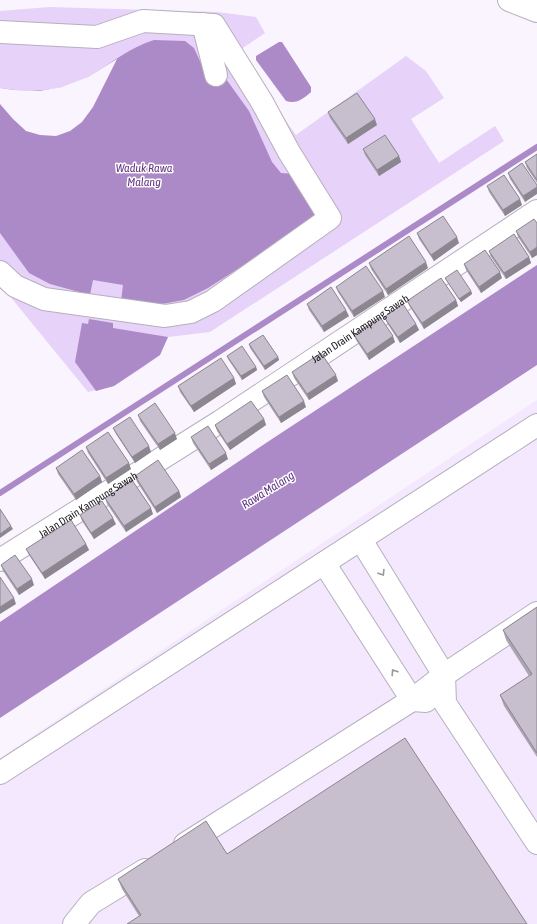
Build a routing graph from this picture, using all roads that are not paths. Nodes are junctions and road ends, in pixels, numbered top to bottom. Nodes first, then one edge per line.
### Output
1 (509, 0) edge
2 (537, 11) edge
3 (203, 24) junction
4 (0, 32) edge
5 (216, 75) dead end
6 (537, 211) edge
7 (0, 272) edge
8 (537, 425) edge
9 (361, 540) junction
10 (0, 560) edge
11 (324, 563) junction
12 (537, 613) edge
13 (444, 675) junction
14 (412, 700) junction
15 (445, 703) junction
16 (0, 773) edge
17 (537, 843) edge
18 (74, 924) edge

1 - 2 main road
3 - 4 main road
3 - 5 main road
3 - 7 main road
6 - 10 main road, Jalan Drain Kampung Sawah
8 - 9 main road
9 - 11 main road
9 -> 13 main road
14 -> 11 main road
11 - 16 main road
12 - 13 main road
13 - 14 main road
13 - 15 main road
14 - 15 main road
14 - 18 main road
15 - 17 main road

